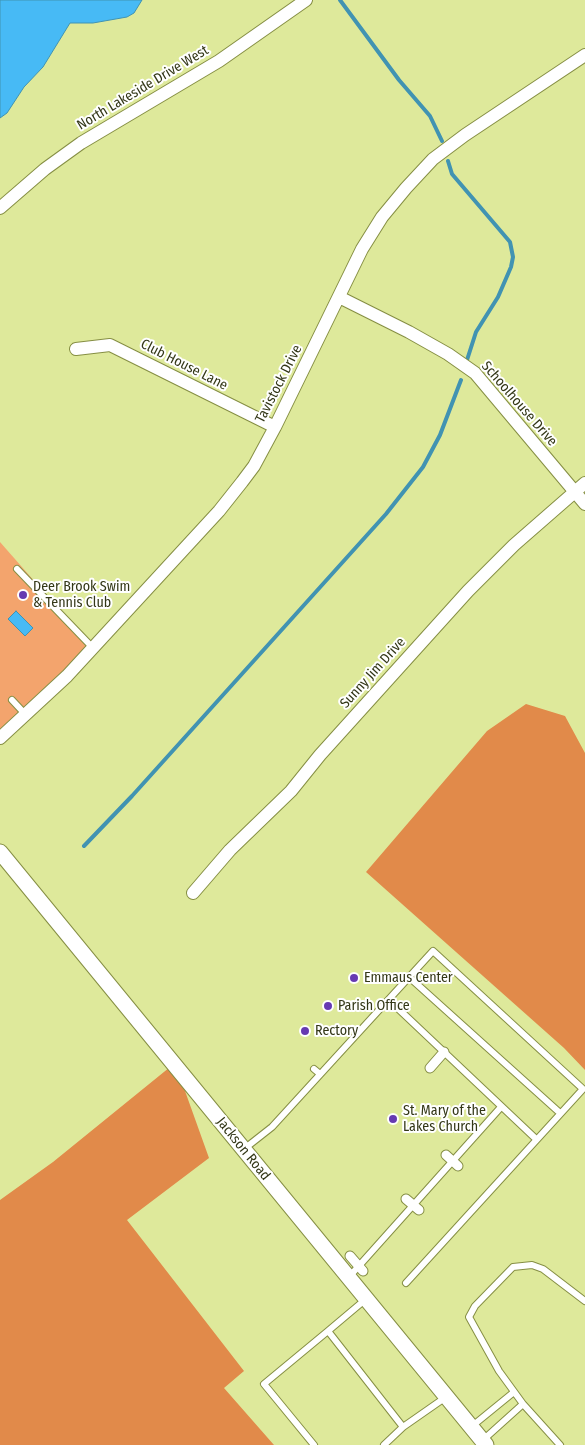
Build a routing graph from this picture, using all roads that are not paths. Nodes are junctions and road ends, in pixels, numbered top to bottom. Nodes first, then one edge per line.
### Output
1 (306, 0) edge
2 (585, 54) edge
3 (0, 208) edge
4 (339, 298) junction
5 (76, 349) dead end
6 (275, 427) junction
7 (580, 487) edge
8 (585, 504) edge
9 (17, 569) dead end
10 (93, 648) junction
11 (12, 700) dead end
12 (26, 716) junction
13 (0, 738) edge
14 (0, 852) edge
15 (193, 893) dead end
16 (410, 977) junction
17 (389, 1000) junction
18 (444, 1052) junction
19 (430, 1068) dead end
20 (314, 1069) dead end
21 (320, 1074) junction
22 (501, 1107) junction
23 (560, 1114) junction
24 (536, 1139) junction
25 (243, 1150) junction
26 (350, 1256) dead end
27 (360, 1268) junction
28 (348, 1278) junction
29 (406, 1283) dead end
30 (366, 1299) junction
31 (585, 1301) edge
32 (328, 1331) junction
33 (514, 1392) junction
34 (446, 1397) junction
35 (523, 1404) junction
36 (403, 1427) junction
37 (472, 1427) junction
38 (484, 1443) edge
39 (314, 1445) edge
40 (384, 1445) edge
41 (560, 1445) edge

1 - 3 street, North Lakeside Drive West
2 - 4 street, Tavistock Drive
4 - 6 street, Tavistock Drive
4 - 7 street, Schoolhouse Drive
5 - 6 street, Club House Lane
6 - 10 street, Tavistock Drive
7 - 8 street, Schoolhouse Drive
7 - 15 street, Sunny Jim Drive
9 - 10 lane
10 - 12 street, Tavistock Drive
11 - 12 lane
12 - 13 street, Tavistock Drive
14 - 25 street, Jackson Road
16 - 17 lane
16 - 23 lane
16 - 23 lane
17 - 18 lane
17 - 21 lane
18 - 19 street
18 - 22 lane
20 - 21 lane
21 - 25 lane
22 - 24 lane
22 - 27 lane
23 - 24 lane
24 - 29 lane
25 - 28 street, Jackson Road
26 - 27 street
27 - 28 lane
28 - 30 street, Jackson Road
30 - 32 lane
30 - 34 street, Jackson Road
31 - 33 lane
32 - 36 lane
32 - 39 lane
33 - 35 lane
33 - 37 lane
34 - 36 lane
34 - 37 street, Jackson Road
35 - 38 lane
35 - 41 lane
36 - 40 lane
37 - 38 street, Jackson Road

